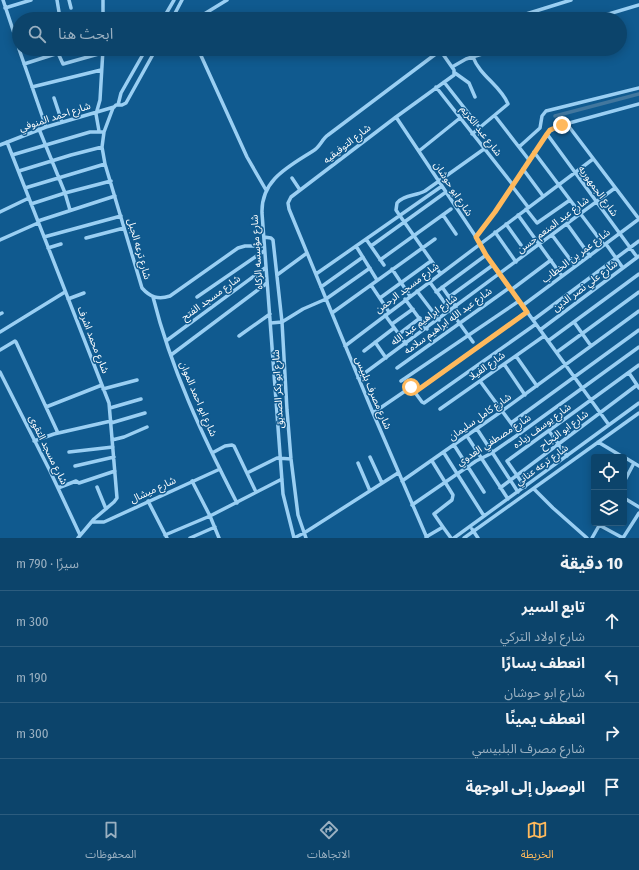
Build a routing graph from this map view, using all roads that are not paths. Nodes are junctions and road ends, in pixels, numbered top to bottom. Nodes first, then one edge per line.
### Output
1 (2, 0) edge
2 (32, 0) edge
3 (57, 0) edge
4 (69, 0) edge
5 (103, 0) edge
6 (174, 0) edge
7 (182, 0) edge
8 (227, 0) edge
9 (571, 0) edge
10 (639, 4) edge
11 (5, 8) junction
12 (71, 8) dead end
13 (59, 12) dead end
14 (103, 12) edge
15 (167, 12) edge
16 (176, 12) edge
17 (207, 12) edge
18 (532, 12) edge
19 (614, 12) edge
20 (12, 28) edge
21 (22, 56) edge
22 (49, 56) edge
23 (59, 56) edge
24 (87, 56) edge
25 (102, 56) edge
26 (142, 56) edge
27 (152, 56) edge
28 (201, 56) edge
29 (433, 56) edge
30 (444, 56) edge
31 (476, 56) edge
32 (473, 57) junction
33 (24, 64) junction
34 (452, 67) junction
35 (101, 70) junction
36 (455, 74) junction
37 (444, 82) junction
38 (32, 87) junction
39 (436, 87) junction
40 (639, 88) edge
41 (475, 97) dead end
42 (54, 98) dead end
43 (639, 104) edge
44 (117, 106) junction
45 (96, 112) junction
46 (396, 116) junction
47 (494, 116) junction
48 (460, 118) junction
49 (62, 122) junction
50 (567, 124) junction
51 (46, 127) junction
52 (480, 128) junction
53 (39, 129) junction
54 (99, 131) junction
55 (104, 132) junction
56 (472, 134) junction
57 (547, 134) junction
58 (6, 142) junction
59 (0, 145) edge
60 (45, 145) junction
61 (102, 147) junction
62 (519, 147) junction
63 (484, 149) junction
64 (418, 151) junction
65 (534, 152) junction
66 (12, 155) junction
67 (593, 159) junction
68 (529, 160) junction
69 (52, 161) junction
70 (106, 164) junction
71 (523, 169) junction
72 (19, 171) junction
73 (575, 172) junction
74 (58, 177) junction
75 (292, 178) dead end
76 (111, 181) junction
77 (439, 182) junction
78 (558, 185) junction
79 (442, 186) junction
80 (512, 186) junction
81 (25, 188) junction
82 (615, 188) junction
83 (266, 190) junction
84 (300, 190) junction
85 (446, 192) junction
86 (65, 193) junction
87 (115, 196) junction
88 (543, 196) junction
89 (29, 198) junction
90 (570, 200) junction
91 (597, 202) junction
92 (31, 204) junction
93 (527, 208) junction
94 (452, 209) dead end
95 (70, 210) junction
96 (0, 212) edge
97 (581, 214) junction
98 (400, 215) junction
99 (443, 215) junction
100 (518, 215) junction
101 (121, 216) junction
102 (639, 219) edge
103 (38, 222) junction
104 (404, 222) junction
105 (506, 224) junction
106 (567, 224) junction
107 (124, 228) junction
108 (495, 232) junction
109 (620, 233) junction
110 (456, 234) dead end
111 (552, 235) junction
112 (414, 236) junction
113 (44, 237) junction
114 (476, 237) junction
115 (86, 238) dead end
116 (264, 239) junction
117 (366, 239) junction
118 (435, 239) dead end
119 (0, 240) edge
120 (639, 241) edge
121 (61, 244) dead end
122 (479, 244) junction
123 (605, 244) junction
124 (521, 245) dead end
125 (539, 245) junction
126 (264, 246) junction
127 (356, 246) junction
128 (371, 246) junction
129 (48, 248) junction
130 (422, 248) junction
131 (630, 248) junction
132 (264, 251) junction
133 (307, 253) junction
134 (486, 255) junction
135 (590, 256) junction
136 (363, 257) junction
137 (638, 257) edge
138 (616, 258) junction
139 (380, 260) junction
140 (551, 260) junction
141 (432, 261) junction
142 (516, 262) junction
143 (384, 265) dead end
144 (493, 265) junction
145 (575, 266) junction
146 (265, 268) junction
147 (370, 268) junction
148 (623, 268) junction
149 (392, 269) junction
150 (440, 273) junction
151 (316, 274) junction
152 (499, 274) junction
153 (639, 274) edge
154 (277, 276) junction
155 (562, 276) junction
156 (377, 280) junction
157 (429, 282) junction
158 (267, 283) junction
159 (401, 283) junction
160 (371, 285) junction
161 (321, 287) junction
162 (442, 287) junction
163 (510, 289) junction
164 (417, 291) junction
165 (65, 292) junction
166 (436, 292) junction
167 (639, 292) edge
168 (84, 293) dead end
169 (410, 296) junction
170 (153, 297) junction
171 (197, 297) dead end
172 (449, 297) junction
173 (380, 298) junction
174 (68, 299) junction
175 (326, 299) junction
176 (405, 299) junction
177 (519, 301) junction
178 (522, 306) junction
179 (456, 307) junction
180 (413, 309) junction
181 (450, 311) junction
182 (639, 311) edge
183 (527, 312) junction
184 (332, 313) junction
185 (270, 314) junction
186 (387, 314) junction
187 (420, 318) junction
188 (439, 320) junction
189 (533, 320) junction
190 (282, 322) junction
191 (574, 322) junction
192 (270, 323) junction
193 (459, 323) junction
194 (536, 324) junction
195 (393, 326) junction
196 (427, 328) junction
197 (540, 330) junction
198 (639, 330) edge
199 (0, 332) edge
200 (399, 334) junction
201 (582, 334) junction
202 (468, 335) junction
203 (239, 336) dead end
204 (544, 336) junction
205 (166, 341) junction
206 (548, 341) junction
207 (375, 342) junction
208 (473, 342) dead end
209 (406, 344) junction
210 (345, 346) junction
211 (591, 346) junction
212 (639, 347) edge
213 (0, 350) edge
214 (364, 351) dead end
215 (557, 352) junction
216 (171, 355) junction
217 (516, 356) junction
218 (386, 358) junction
219 (504, 364) junction
220 (566, 364) junction
221 (639, 365) edge
222 (397, 368) dead end
223 (0, 372) edge
224 (629, 373) junction
225 (575, 377) junction
226 (358, 378) junction
227 (137, 380) dead end
228 (480, 380) junction
229 (401, 381) dead end
230 (537, 386) junction
231 (638, 386) edge
232 (103, 387) junction
233 (583, 388) junction
234 (415, 392) junction
235 (524, 395) junction
236 (141, 399) dead end
237 (592, 400) junction
238 (639, 403) edge
239 (46, 408) junction
240 (110, 408) junction
241 (440, 409) dead end
242 (502, 411) junction
243 (639, 412) edge
244 (145, 413) dead end
245 (373, 413) junction
246 (600, 413) junction
247 (111, 422) junction
248 (511, 424) junction
249 (609, 426) junction
250 (147, 427) dead end
251 (477, 429) junction
252 (549, 431) junction
253 (58, 433) junction
254 (519, 434) junction
255 (467, 436) junction
256 (112, 440) junction
257 (34, 441) junction
258 (598, 442) junction
259 (558, 444) junction
260 (454, 445) junction
261 (113, 447) junction
262 (69, 452) dead end
263 (492, 452) junction
264 (212, 453) junction
265 (444, 453) junction
266 (619, 454) edge
267 (567, 456) junction
268 (114, 457) junction
269 (370, 457) dead end
270 (280, 458) junction
271 (481, 458) junction
272 (291, 459) junction
273 (627, 459) edge
274 (432, 461) junction
275 (358, 463) dead end
276 (634, 463) junction
277 (75, 466) dead end
278 (468, 466) junction
279 (639, 466) edge
280 (220, 469) junction
281 (115, 471) junction
282 (398, 473) junction
283 (247, 474) junction
284 (457, 474) junction
285 (516, 476) junction
286 (627, 476) edge
287 (282, 479) junction
288 (510, 480) junction
289 (192, 481) junction
290 (402, 481) junction
291 (446, 482) junction
292 (382, 483) junction
293 (97, 487) dead end
294 (525, 487) junction
295 (58, 488) junction
296 (500, 488) junction
297 (534, 488) junction
298 (370, 491) junction
299 (256, 492) junction
300 (484, 492) dead end
301 (518, 492) junction
302 (508, 499) junction
303 (627, 500) edge
304 (148, 501) junction
305 (237, 503) junction
306 (412, 505) junction
307 (639, 507) edge
308 (106, 509) junction
309 (639, 513) edge
310 (210, 516) junction
311 (484, 516) junction
312 (92, 522) junction
313 (599, 526) edge
314 (603, 526) edge
315 (215, 527) junction
316 (443, 527) junction
317 (470, 527) junction
318 (473, 531) junction
319 (304, 533) junction
320 (79, 537) edge
321 (166, 537) edge
322 (190, 538) edge
323 (219, 538) edge
324 (294, 538) edge
325 (306, 538) edge
326 (426, 538) edge
327 (452, 538) edge
328 (464, 538) edge
329 (478, 538) edge
330 (587, 538) edge
331 (592, 538) edge
332 (623, 538) edge

1 - 11 street
2 - 11 street
3 - 13 street
4 - 12 street
5 - 14 street
6 - 15 street
7 - 16 street
8 - 17 street
9 - 18 street
10 - 19 street
11 - 20 street
21 - 33 street
22 - 33 street
23 - 24 street
25 - 35 street
26 - 44 street, شارع ترعه الجبل
27 - 44 street, شارع ترعه الجبل
28 - 83 street
29 - 83 street, شارع مؤسسه الزكاه
30 - 34 street
31 - 32 street
32 - 34 street
32 - 47 street
33 - 38 street
34 - 36 street
35 - 38 street
35 - 45 street
36 - 37 street, شارع التوفيقيه
36 - 41 street
37 - 39 street, شارع التوفيقيه
37 - 52 street
38 - 51 street
39 - 46 street, شارع التوفيقيه
39 - 48 street, شارع عبد الكريم
40 - 62 street
42 - 49 street
43 - 50 street
44 - 45 street, شارع احمد المنوفي
44 - 55 street, شارع ترعه الجبل
45 - 49 street, شارع احمد المنوفي
45 - 54 street
46 - 64 street, شارع ابو حوشان
46 - 84 street, شارع التوفيقيه
47 - 52 street
47 - 62 street
48 - 56 street, شارع عبد الكريم
48 - 64 street
49 - 51 street, شارع احمد المنوفي
50 - 57 street
50 - 67 street
51 - 53 street, شارع احمد المنوفي
52 - 56 street
53 - 58 street, شارع احمد المنوفي
53 - 60 street
54 - 55 street
54 - 60 street
55 - 61 street, شارع ترعه الجبل
56 - 63 street, شارع عبد الكريم
57 - 65 street
57 - 73 street, شارع الجمهوريه
58 - 59 street, شارع احمد المنوفي
58 - 66 street, شارع محمد اشرف
60 - 66 street
60 - 69 street
61 - 69 street
61 - 70 street, شارع ترعه الجبل
62 - 68 street
63 - 77 street
63 - 80 street, شارع عبد الكريم
64 - 77 street, شارع ابو حوشان
65 - 68 street
65 - 78 street
66 - 72 street, شارع محمد اشرف
67 - 73 street, شارع مسجد الرحمن
67 - 82 street
68 - 71 street
69 - 72 street
69 - 74 street
70 - 74 street
70 - 76 street, شارع ترعه الجبل
71 - 80 street
71 - 88 street
72 - 81 street, شارع محمد اشرف
73 - 78 street, شارع مسجد الرحمن
73 - 91 street, شارع الجمهوريه
74 - 81 street
74 - 86 street
75 - 84 street
76 - 86 street
76 - 87 street, شارع ترعه الجبل
77 - 79 street, شارع ابو حوشان
77 - 98 street
78 - 88 street, شارع مسجد الرحمن
78 - 90 street
79 - 85 street, شارع ابو حوشان
79 - 98 street
80 - 93 street, شارع عبد الكريم
80 - 114 street
81 - 89 street, شارع محمد اشرف
82 - 91 street, شارع عبد المنعم حسن
82 - 102 street
83 - 116 street, شارع مؤسسه الزكاه
84 - 133 street, شارع التوفيقيه
85 - 104 street
85 - 114 street, شارع ابو حوشان
86 - 92 street
86 - 95 street
87 - 95 street
87 - 101 street, شارع ترعه الجبل
88 - 93 street, شارع مسجد الرحمن
89 - 92 street, شارع محمد اشرف
89 - 96 street
90 - 93 street, شارع عبد الكريم
90 - 97 street
91 - 97 street, شارع عبد المنعم حسن
91 - 109 street, شارع الجمهوريه
92 - 103 street, شارع محمد اشرف
93 - 100 street, شارع مسجد الرحمن
94 - 99 street
95 - 103 street
97 - 106 street, شارع عبد المنعم حسن
97 - 123 street
98 - 104 street
98 - 117 street
99 - 110 street
99 - 112 street
100 - 105 street, شارع مسجد الرحمن
100 - 125 street
101 - 107 street, شارع ترعه الجبل
101 - 113 street
102 - 109 street, شارع عمر بن الخطاب
103 - 113 street, شارع محمد اشرف
103 - 119 street
104 - 112 street
104 - 128 street
105 - 108 street, شارع مسجد الرحمن
105 - 124 street
106 - 111 street, شارع عبد المنعم حسن
106 - 135 street
107 - 115 street
107 - 170 street, شارع ترعه الجبل
108 - 122 street, شارع مسجد الرحمن
108 - 142 street
109 - 123 street, شارع عمر بن الخطاب
109 - 131 street, شارع الجمهوريه
111 - 125 street, شارع عبد المنعم حسن
111 - 145 street
112 - 130 street
112 - 139 street
113 - 129 street, شارع محمد اشرف
114 - 122 street, شارع ابو حوشان
116 - 126 street, شارع مؤسسه الزكاه
116 - 154 street, شارع ابو بكر الصديق
117 - 127 street
117 - 128 street
118 - 130 street
120 - 131 street
121 - 129 street
122 - 134 street, شارع ابو حوشان
122 - 150 street, شارع مسجد الرحمن
123 - 135 street, شارع عمر بن الخطاب
123 - 138 street
125 - 140 street
125 - 142 street, شارع عبد المنعم حسن
126 - 132 street, شارع مؤسسه الزكاه
126 - 170 street
127 - 136 street
127 - 151 street
128 - 139 street
129 - 165 street, شارع محمد اشرف
130 - 141 street
130 - 149 street
131 - 137 street, شارع الجمهوريه
131 - 138 street
132 - 146 street, شارع مؤسسه الزكاه
132 - 171 street
133 - 151 street, شارع مصرف بلبيس
133 - 154 street
134 - 144 street, شارع ابو حوشان
134 - 162 street
135 - 145 street, شارع عمر بن الخطاب
136 - 147 street
136 - 161 street
137 - 148 street, شارع علي نصر الدين
138 - 148 street
138 - 189 street
139 - 143 street
140 - 155 street
140 - 163 street, شارع عبد الله ابراهيم سلامه
141 - 150 street
141 - 159 street
142 - 152 street, شارع عبد المنعم حسن
144 - 152 street, شارع ابو حوشان
144 - 172 street
145 - 155 street, شارع عمر بن الخطاب
146 - 158 street, شارع مؤسسه الزكاه
146 - 205 street, شارع مسجد الفتح
147 - 156 street
147 - 175 street
148 - 197 street, شارع علي نصر الدين
149 - 156 street
149 - 159 street
150 - 157 street, شارع مسجد الرحمن
151 - 161 street, شارع مصرف بلبيس
152 - 163 street, شارع ابو حوشان
152 - 179 street, شارع ابراهيم عبد الله
153 - 191 street
154 - 190 street, شارع ابو بكر الصديق
155 - 178 street, شارع عمر بن الخطاب
156 - 160 street
157 - 164 street, شارع مسجد الرحمن
157 - 166 street
158 - 185 street, شارع مؤسسه الزكاه
158 - 216 street
159 - 169 street
159 - 173 street
160 - 173 street
160 - 184 street
161 - 175 street, شارع مصرف بلبيس
162 - 166 street
162 - 172 street
163 - 177 street, شارع ابو حوشان
163 - 193 street, شارع عبد الله ابراهيم سلامه
164 - 169 street, شارع مسجد الرحمن
164 - 188 street
165 - 174 street, شارع محمد اشرف
165 - 199 street
166 - 181 street
167 - 201 street
168 - 174 street
169 - 176 street, شارع مسجد الرحمن
170 - 205 street, شارع ابو احمد الموان
172 - 179 street
173 - 186 street
174 - 232 street, شارع محمد اشرف
175 - 184 street, شارع مصرف بلبيس
175 - 190 street
176 - 180 street
176 - 186 street, شارع مسجد الرحمن
177 - 178 street, شارع ابو حوشان
177 - 202 street
178 - 183 street, شارع ابو حوشان
179 - 181 street, شارع ابراهيم عبد الله
180 - 187 street
180 - 195 street
181 - 188 street, شارع ابراهيم عبد الله
181 - 193 street
182 - 211 street, شارع كامل سليمان
183 - 189 street, شارع ابو حوشان
183 - 234 street
184 - 210 street, شارع مصرف بلبيس
185 - 192 street, شارع مؤسسه الزكاه
185 - 203 street
186 - 195 street
186 - 210 street, شارع مسجد الرحمن
187 - 196 street
187 - 200 street
188 - 196 street, شارع ابراهيم عبد الله
189 - 194 street, شارع ابو حوشان
190 - 192 street
190 - 272 street, شارع ابو بكر الصديق
191 - 201 street
191 - 206 street
192 - 270 street, شارع مؤسسه الزكاه
193 - 202 street
193 - 222 street, شارع عبد الله ابراهيم سلامه
194 - 197 street, شارع ابو حوشان
194 - 234 street
195 - 200 street
195 - 207 street
196 - 209 street, شارع ابراهيم عبد الله
197 - 204 street, شارع ابو حوشان
198 - 225 street
200 - 209 street
201 - 211 street
201 - 215 street
202 - 208 street
202 - 229 street
204 - 206 street, شارع ابو حوشان
204 - 217 street, شارع الفيلا
205 - 216 street, شارع ابو احمد الموان
206 - 215 street, شارع ابو حوشان
207 - 214 street
207 - 218 street
209 - 218 street, شارع ابراهيم عبد الله
210 - 226 street, شارع مصرف بلبيس
211 - 220 street, شارع كامل سليمان
212 - 233 street, شارع مصطفي العدوي
213 - 239 street
215 - 220 street, شارع ابو حوشان
216 - 264 street, شارع ابو احمد الموان
217 - 219 street, شارع الفيلا
217 - 230 street
218 - 226 street, شارع ابراهيم عبد الله
219 - 228 street, شارع الفيلا
219 - 235 street
220 - 225 street, شارع ابو حوشان
220 - 230 street, شارع كامل سليمان
221 - 224 street, شارع يوسف زياده
223 - 257 street, شارع مسجد التقوى
224 - 231 street
224 - 237 street, شارع يوسف زياده
225 - 233 street, شارع ابو حوشان
225 - 248 street
226 - 245 street, شارع مصرف بلبيس
227 - 232 street
228 - 241 street, شارع الفيلا
228 - 242 street
230 - 235 street, شارع كامل سليمان
231 - 246 street, شارع ابو النجاح
232 - 239 street
232 - 240 street, شارع محمد اشرف
233 - 237 street, شارع ابو حوشان
233 - 254 street, شارع مصطفي العدوي
234 - 245 street
235 - 242 street, شارع كامل سليمان
236 - 240 street
237 - 246 street, شارع ابو حوشان
237 - 252 street, شارع يوسف زياده
238 - 249 street, شارع ترعه عناني
239 - 253 street
240 - 247 street, شارع محمد اشرف
242 - 248 street
242 - 251 street, شارع كامل سليمان
243 - 258 street, شارع ترعه عناني
244 - 247 street
245 - 282 street, شارع مصرف بلبيس
246 - 249 street, شارع ابو حوشان
246 - 259 street, شارع ابو النجاح
247 - 253 street
247 - 256 street, شارع محمد اشرف
248 - 254 street
249 - 267 street, شارع ترعه عناني
250 - 256 street
251 - 255 street, شارع كامل سليمان
251 - 263 street
252 - 259 street
252 - 285 street, شارع يوسف زياده
253 - 257 street
254 - 263 street, شارع مصطفي العدوي
255 - 260 street, شارع كامل سليمان
255 - 271 street
256 - 261 street, شارع محمد اشرف
257 - 295 street, شارع مسجد التقوى
258 - 266 street
258 - 297 street, شارع ترعه عناني
259 - 267 street
259 - 285 street, شارع ابو النجاح
260 - 265 street, شارع كامل سليمان
260 - 278 street
261 - 262 street
261 - 268 street, شارع محمد اشرف
263 - 271 street, شارع مصطفي العدوي
263 - 288 street
264 - 280 street, شارع ابو احمد الموان
264 - 283 street
265 - 274 street, شارع كامل سليمان
265 - 284 street
267 - 294 street, شارع ترعه عناني
268 - 277 street
268 - 281 street, شارع محمد اشرف
269 - 292 street
270 - 272 street
270 - 283 street
270 - 287 street, شارع مؤسسه الزكاه
271 - 278 street, شارع مصطفي العدوي
271 - 296 street
272 - 319 street, شارع ابو بكر الصديق
273 - 276 street
274 - 290 street, شارع كامل سليمان
274 - 291 street
275 - 298 street
276 - 279 street
276 - 286 street
278 - 284 street, شارع مصطفي العدوي
278 - 300 street
280 - 289 street, شارع ميشال
280 - 305 street, شارع ابو احمد الموان
281 - 295 street
281 - 308 street, شارع محمد اشرف
282 - 290 street, شارع مصرف بلبيس
282 - 292 street
283 - 299 street
284 - 291 street, شارع مصطفي العدوي
284 - 311 street
285 - 288 street, شارع ابو النجاح
285 - 294 street, شارع يوسف زياده
287 - 299 street
287 - 324 street, شارع مؤسسه الزكاه
288 - 296 street, شارع ابو النجاح
288 - 301 street
289 - 304 street, شارع ميشال
289 - 310 street
290 - 306 street, شارع مصرف بلبيس
291 - 306 street, شارع مصطفي العدوي
291 - 316 street
292 - 298 street
293 - 308 street
294 - 301 street, شارع ترعه عناني
295 - 320 street, شارع مسجد التقوى
296 - 302 street
297 - 318 street, شارع ترعه عناني
297 - 330 street
298 - 319 street
299 - 305 street
301 - 302 street, شارع ترعه عناني
302 - 311 street, شارع ترعه عناني
303 - 307 street
304 - 312 street, شارع ميشال
304 - 321 street
305 - 310 street
306 - 326 street, شارع مصرف بلبيس
308 - 312 street, شارع محمد اشرف
309 - 332 street
310 - 315 street
310 - 321 street
311 - 317 street, شارع ترعه عناني
312 - 320 street, شارع محمد اشرف
313 - 331 street
314 - 332 street
315 - 322 street
315 - 323 street
316 - 326 street
316 - 327 street
317 - 318 street
317 - 327 street, شارع ترعه عناني
318 - 328 street, شارع ترعه عناني
318 - 329 street
319 - 324 street
319 - 325 street, شارع ابو بكر الصديق

